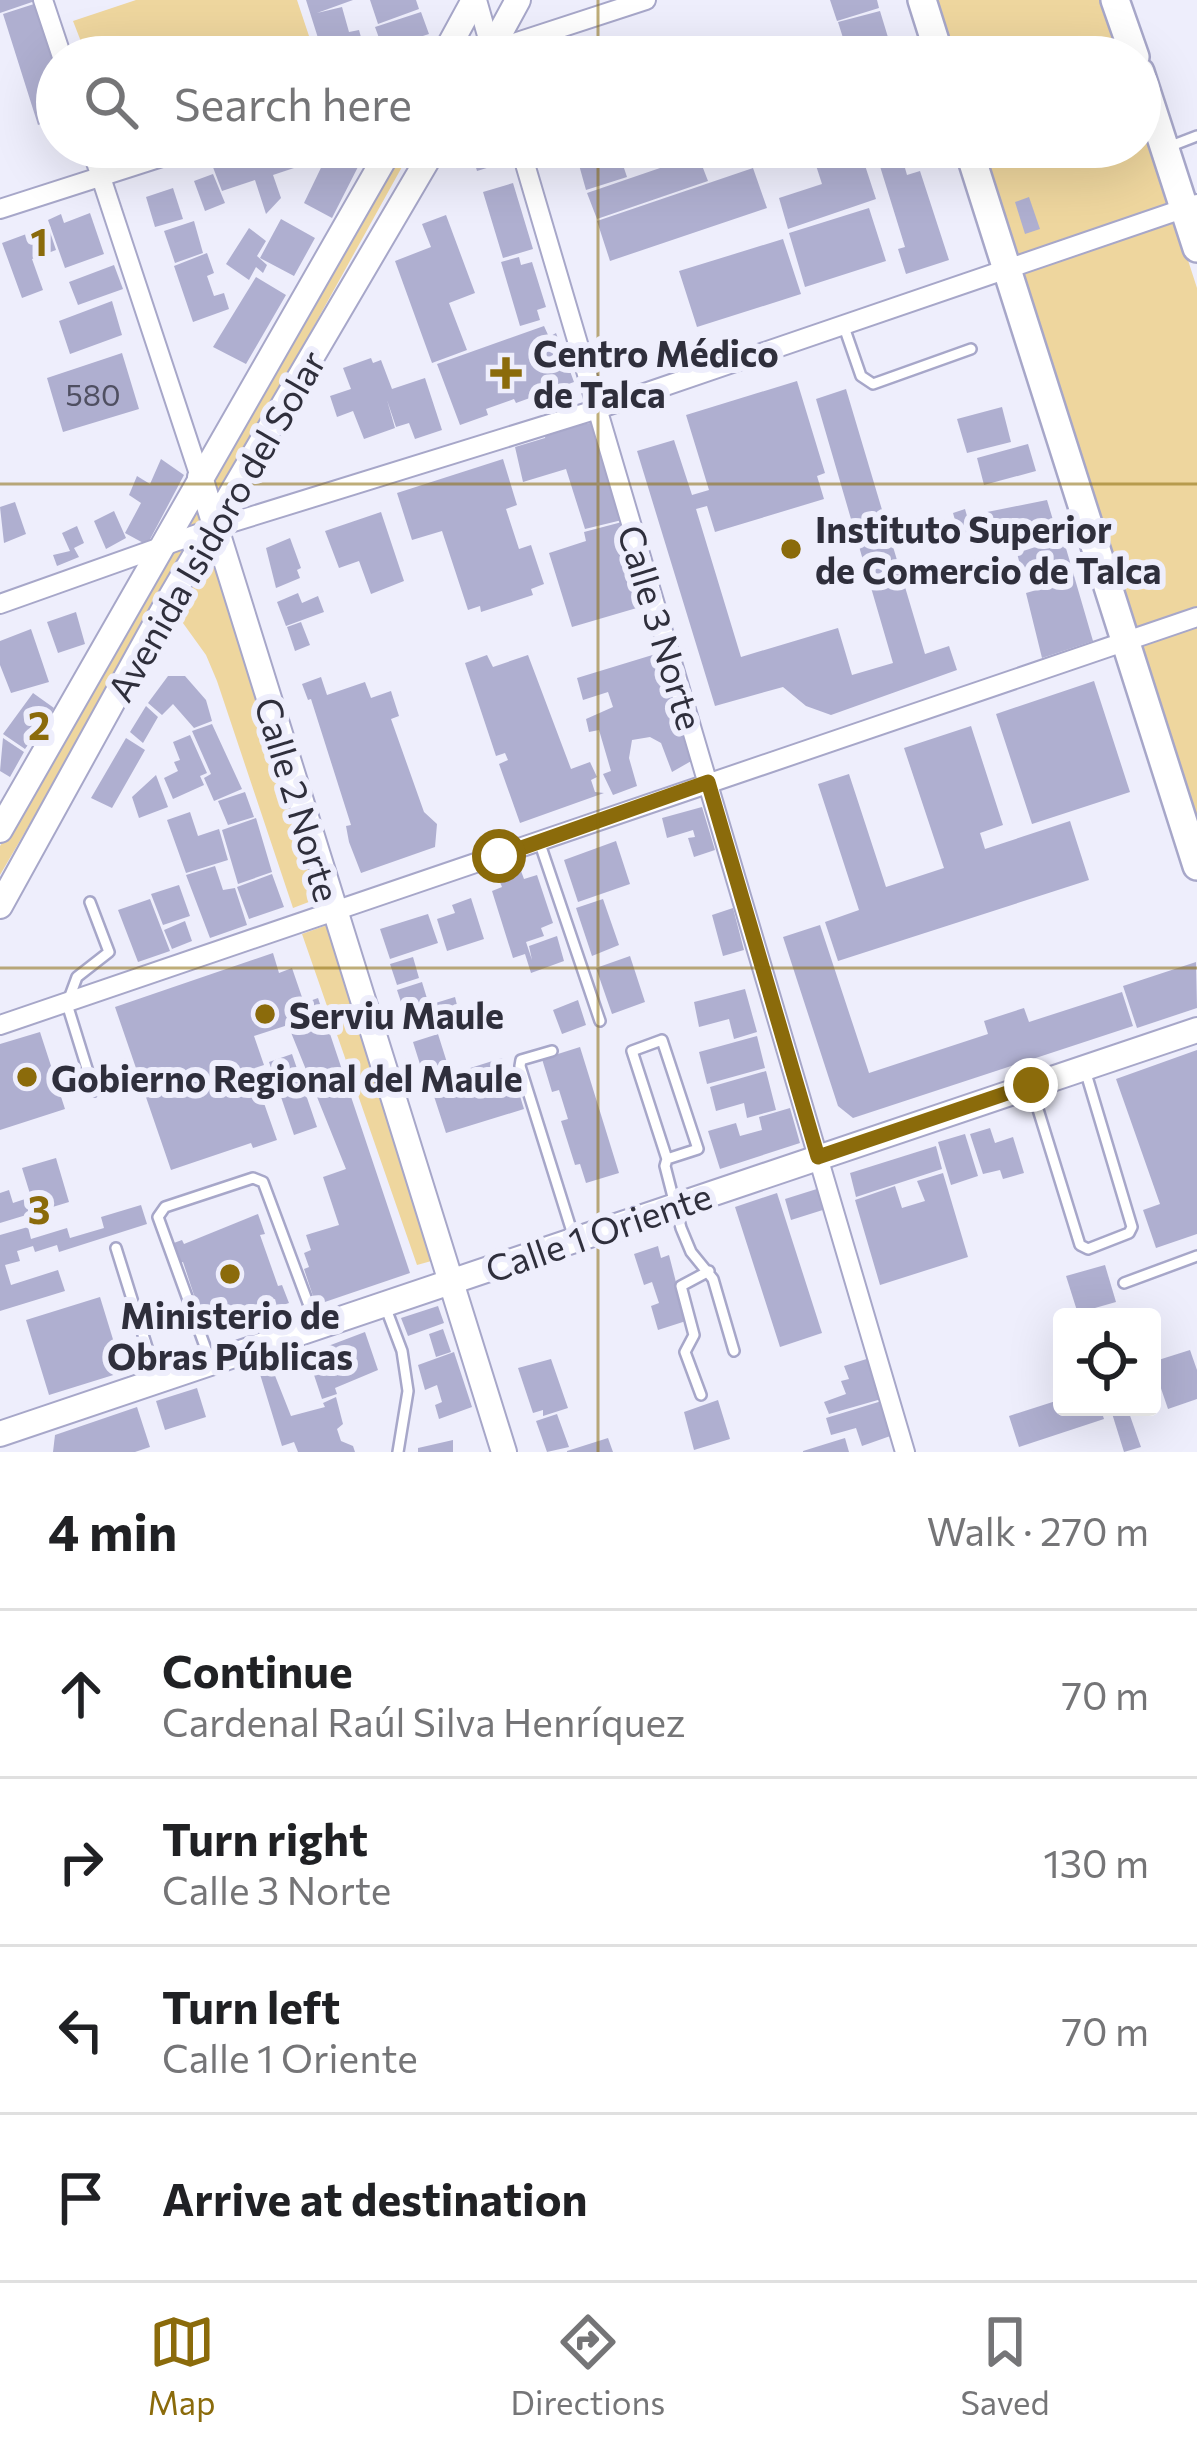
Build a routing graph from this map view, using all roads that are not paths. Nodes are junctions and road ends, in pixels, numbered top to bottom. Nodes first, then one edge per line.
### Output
1 (43, 0) edge
2 (475, 0) edge
3 (518, 0) edge
4 (646, 0) edge
5 (922, 0) edge
6 (1115, 0) edge
7 (55, 36) edge
8 (455, 36) edge
9 (482, 36) edge
10 (496, 36) edge
11 (541, 36) edge
12 (933, 36) edge
13 (1128, 36) edge
14 (1161, 133) edge
15 (1197, 136) edge
16 (1166, 147) junction
17 (98, 168) edge
18 (127, 168) edge
19 (380, 168) edge
20 (422, 168) edge
21 (526, 168) edge
22 (975, 168) edge
23 (101, 176) junction
24 (1191, 206) edge
25 (0, 208) edge
26 (1197, 248) edge
27 (1006, 268) junction
28 (843, 324) junction
29 (970, 349) dead end
30 (598, 409) junction
31 (200, 477) junction
32 (214, 528) junction
33 (161, 546) junction
34 (0, 604) edge
35 (1197, 617) edge
36 (1124, 641) junction
37 (708, 782) junction
38 (0, 830) edge
39 (539, 841) junction
40 (1197, 866) edge
41 (90, 902) dead end
42 (0, 906) edge
43 (334, 913) junction
44 (67, 1004) junction
45 (600, 1021) dead end
46 (0, 1025) edge
47 (1197, 1030) edge
48 (553, 1051) dead end
49 (1084, 1067) junction
50 (1031, 1085) junction
51 (94, 1091) dead end
52 (818, 1157) junction
53 (667, 1159) junction
54 (675, 1205) junction
55 (574, 1240) junction
56 (116, 1248) dead end
57 (1197, 1256) edge
58 (709, 1271) junction
59 (450, 1282) junction
60 (1124, 1283) dead end
61 (385, 1304) junction
62 (317, 1327) junction
63 (734, 1352) dead end
64 (211, 1363) junction
65 (158, 1381) junction
66 (701, 1395) dead end
67 (4, 1434) edge
68 (398, 1452) edge
69 (504, 1452) edge
70 (905, 1452) edge

1 - 7 street
2 - 8 main road
2 - 9 street
3 - 10 main road
4 - 11 street
5 - 12 main road
6 - 13 main road
14 - 16 main road
15 - 16 lane
16 - 24 main road
17 - 23 street, Calle 2 Norte
18 - 23 street
19 - 31 main road, Avenida Isidoro del Solar
20 - 32 main road, Avenida Isidoro del Solar
21 - 30 street, Calle 3 Norte
22 - 27 main road
23 - 25 street
23 - 31 street, Calle 2 Norte
24 - 26 main road
24 - 27 street
27 - 28 street
27 - 36 main road
28 - 29 lane
28 - 30 street
30 - 32 street
30 - 37 street, Calle 3 Norte
31 - 32 main road, Calle 2 Norte
31 - 33 main road, Avenida Isidoro del Solar
32 - 33 street
32 - 42 main road, Avenida Isidoro del Solar
32 - 43 main road, Calle 2 Norte
33 - 34 street
33 - 38 main road, Avenida Isidoro del Solar
35 - 36 street
36 - 37 street
36 - 40 main road
37 - 39 street
37 - 52 street, Calle 3 Norte
39 - 43 street
39 - 45 lane
41 - 44 lane
43 - 44 street
43 - 59 main road, Calle 2 Norte
44 - 46 street
44 - 51 lane
47 - 49 main road, Calle 1 Oriente
48 - 55 lane
49 - 50 main road, Calle 1 Oriente
49 - 50 lane
50 - 52 main road, Calle 1 Oriente
52 - 54 main road, Calle 1 Oriente
52 - 70 street, Calle 3 Norte
53 - 53 lane
53 - 54 lane
54 - 55 main road, Calle 1 Oriente
54 - 58 lane
55 - 59 main road, Calle 1 Oriente
56 - 65 lane
57 - 60 lane
58 - 63 lane
58 - 66 lane
59 - 61 main road, Calle 1 Oriente
59 - 69 main road, Calle 2 Norte
61 - 62 main road, Calle 1 Oriente
61 - 68 lane
62 - 64 main road, Calle 1 Oriente
62 - 64 lane
64 - 65 main road, Calle 1 Oriente
65 - 67 main road, Calle 1 Oriente

